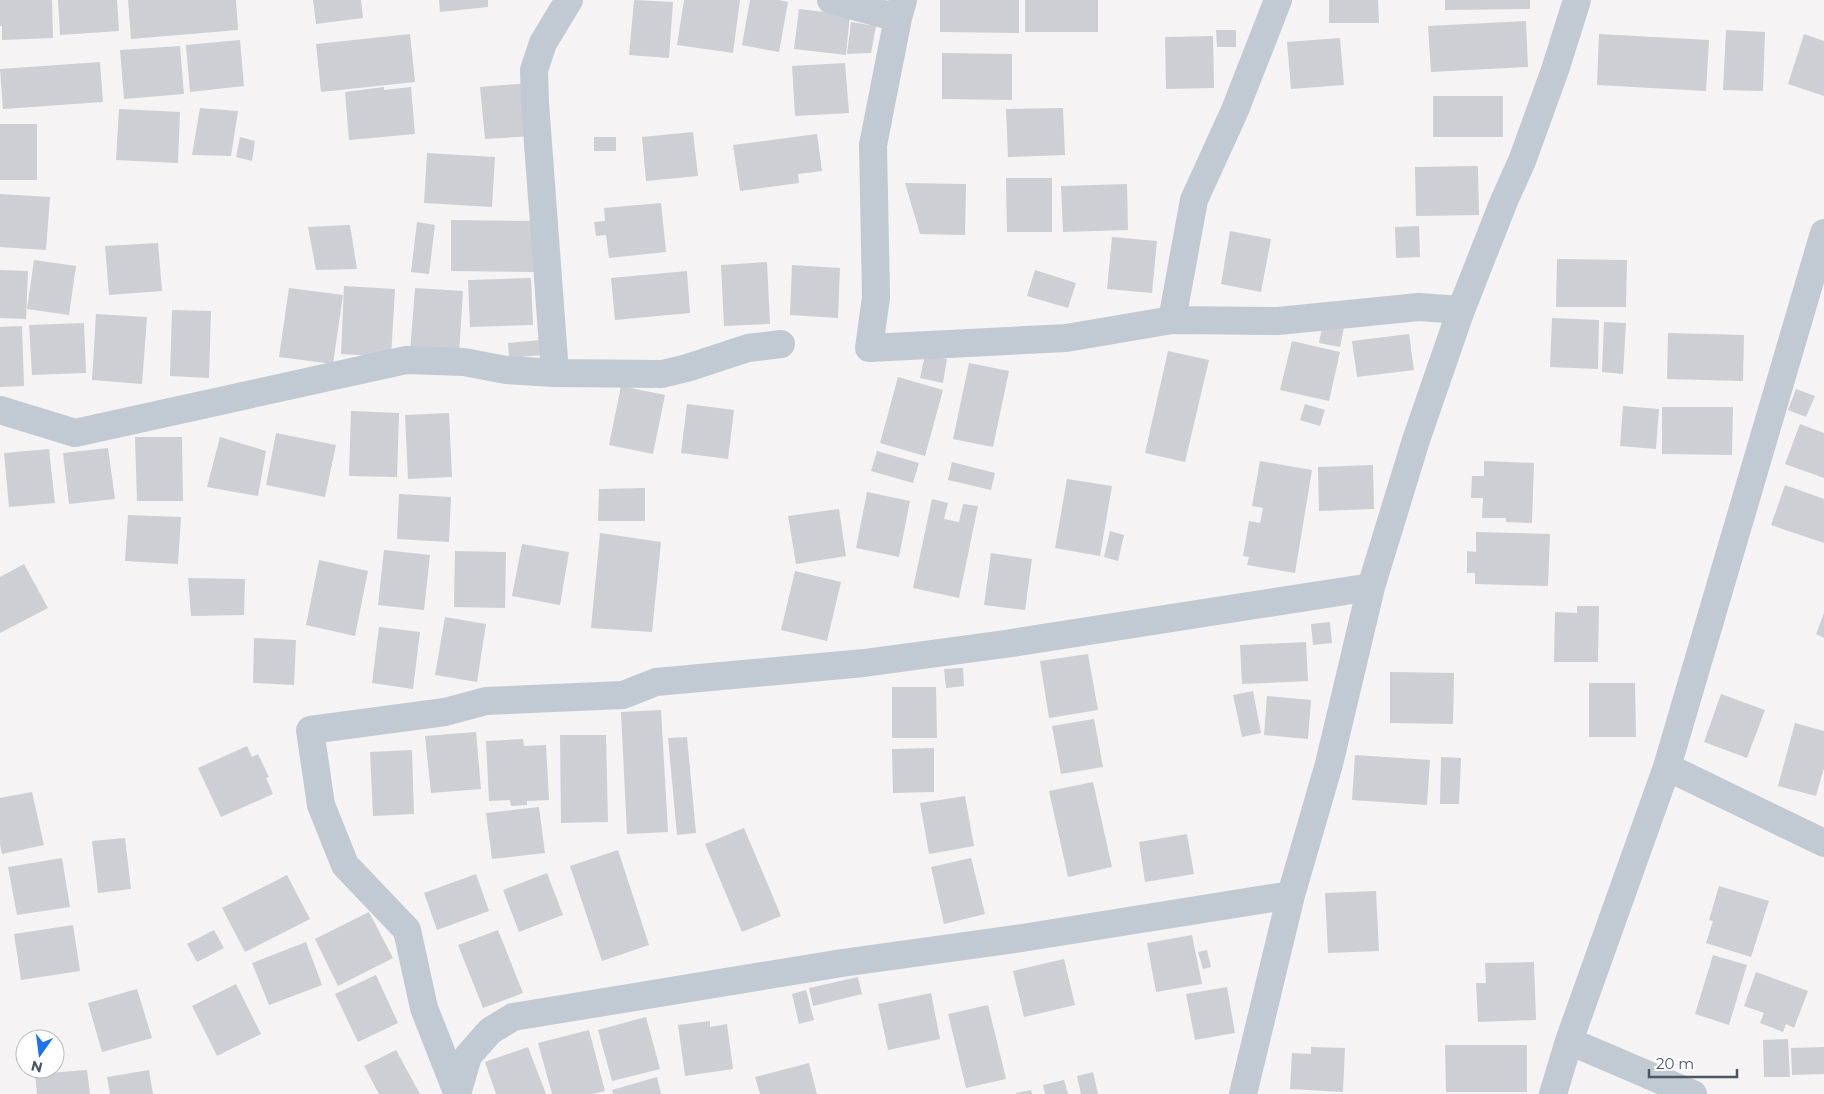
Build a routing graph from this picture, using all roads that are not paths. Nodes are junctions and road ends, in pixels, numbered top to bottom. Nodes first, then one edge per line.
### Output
1 (569, 0) edge
2 (831, 0) edge
3 (1278, 0) edge
4 (1577, 0) edge
5 (900, 9) edge
6 (1824, 233) edge
7 (1461, 310) junction
8 (1172, 320) junction
9 (781, 344) dead end
10 (555, 373) junction
11 (0, 410) edge
12 (1371, 587) junction
13 (1667, 767) junction
14 (1824, 843) edge
15 (1291, 895) junction
16 (1570, 1041) junction
17 (457, 1093) edge
18 (1243, 1094) edge
19 (1553, 1094) edge
20 (1693, 1094) edge

1 - 10 street
2 - 5 street
3 - 8 street
4 - 7 street
5 - 8 street
6 - 13 street
7 - 8 street
7 - 12 street
9 - 10 street
10 - 11 street
12 - 15 street
12 - 17 street
13 - 14 street
13 - 16 street
15 - 17 street
15 - 18 street
16 - 19 street
16 - 20 street

